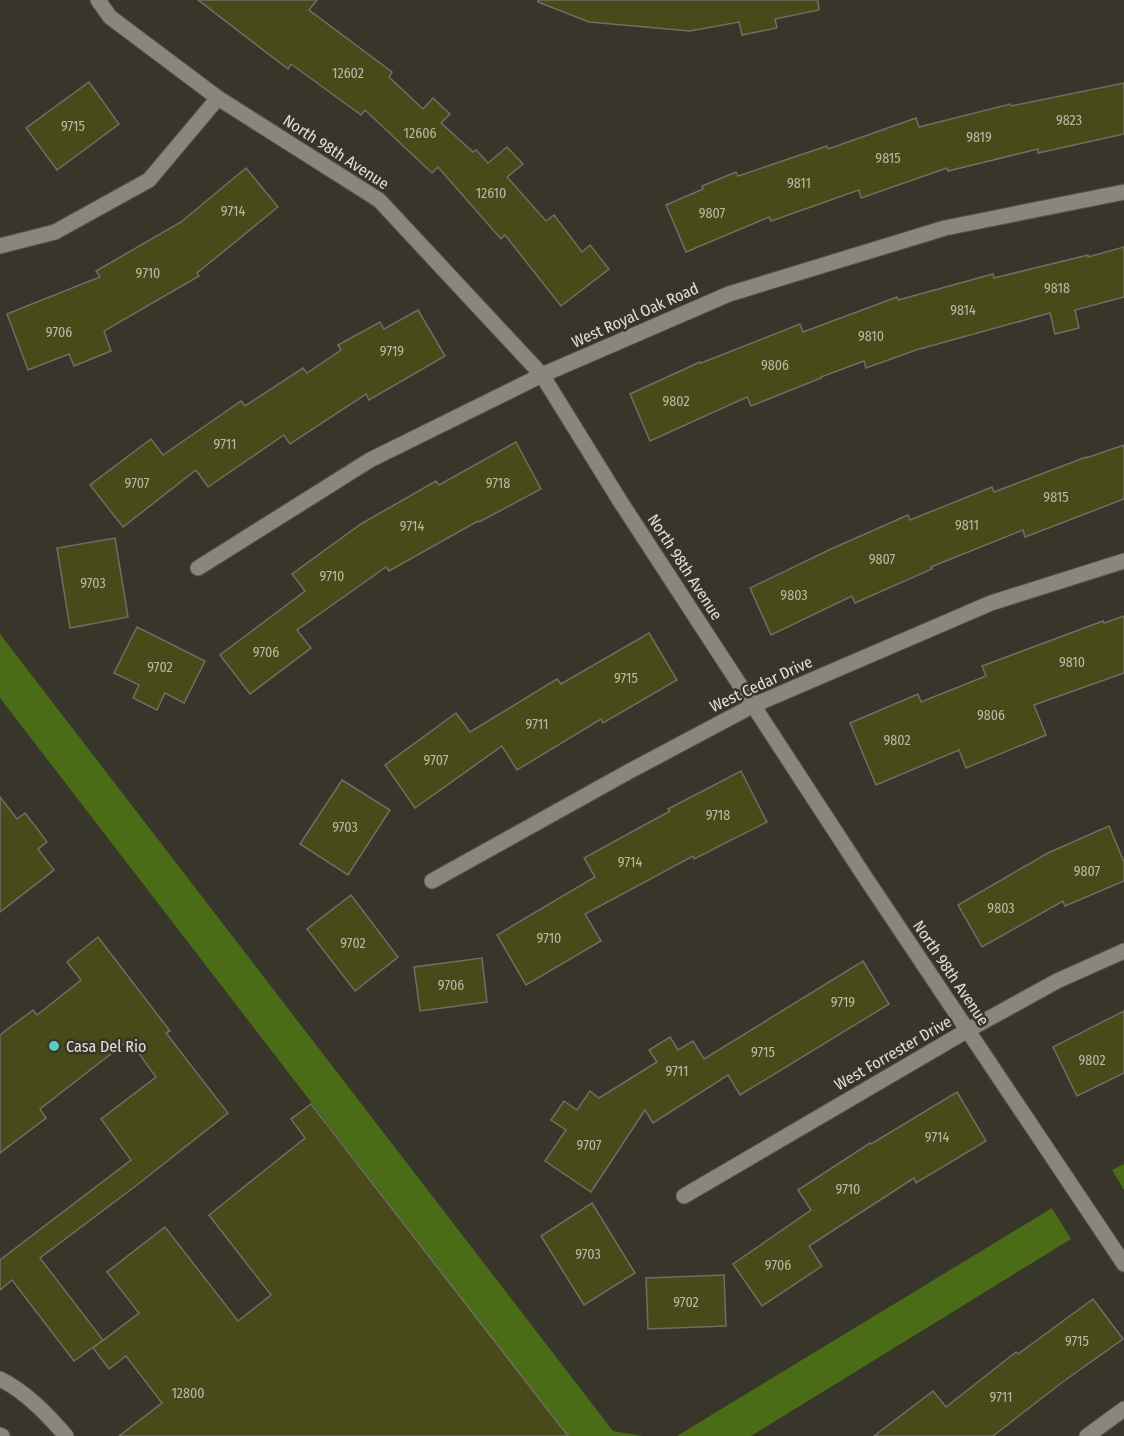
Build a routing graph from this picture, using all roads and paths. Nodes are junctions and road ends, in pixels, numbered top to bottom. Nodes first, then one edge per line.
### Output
1 (99, 0) edge
2 (218, 98) junction
3 (1124, 192) edge
4 (0, 246) edge
5 (542, 375) junction
6 (1124, 561) edge
7 (198, 568) dead end
8 (754, 705) junction
9 (432, 881) dead end
10 (1124, 951) edge
11 (968, 1030) junction
12 (684, 1196) dead end
13 (1124, 1264) edge
14 (0, 1379) edge
15 (1124, 1409) edge
16 (66, 1436) edge
17 (1087, 1436) edge

1 - 2 street, North 98th Avenue
2 - 4 street
2 - 5 street, North 98th Avenue
3 - 5 street, West Royal Oak Road
5 - 7 street, West Royal Oak Road
5 - 8 street, North 98th Avenue
6 - 8 street, West Cedar Drive
8 - 9 street, West Cedar Drive
8 - 11 street, North 98th Avenue
10 - 11 street, West Forrester Drive
11 - 12 street, West Forrester Drive
11 - 13 street, North 98th Avenue
14 - 16 street
15 - 17 street

